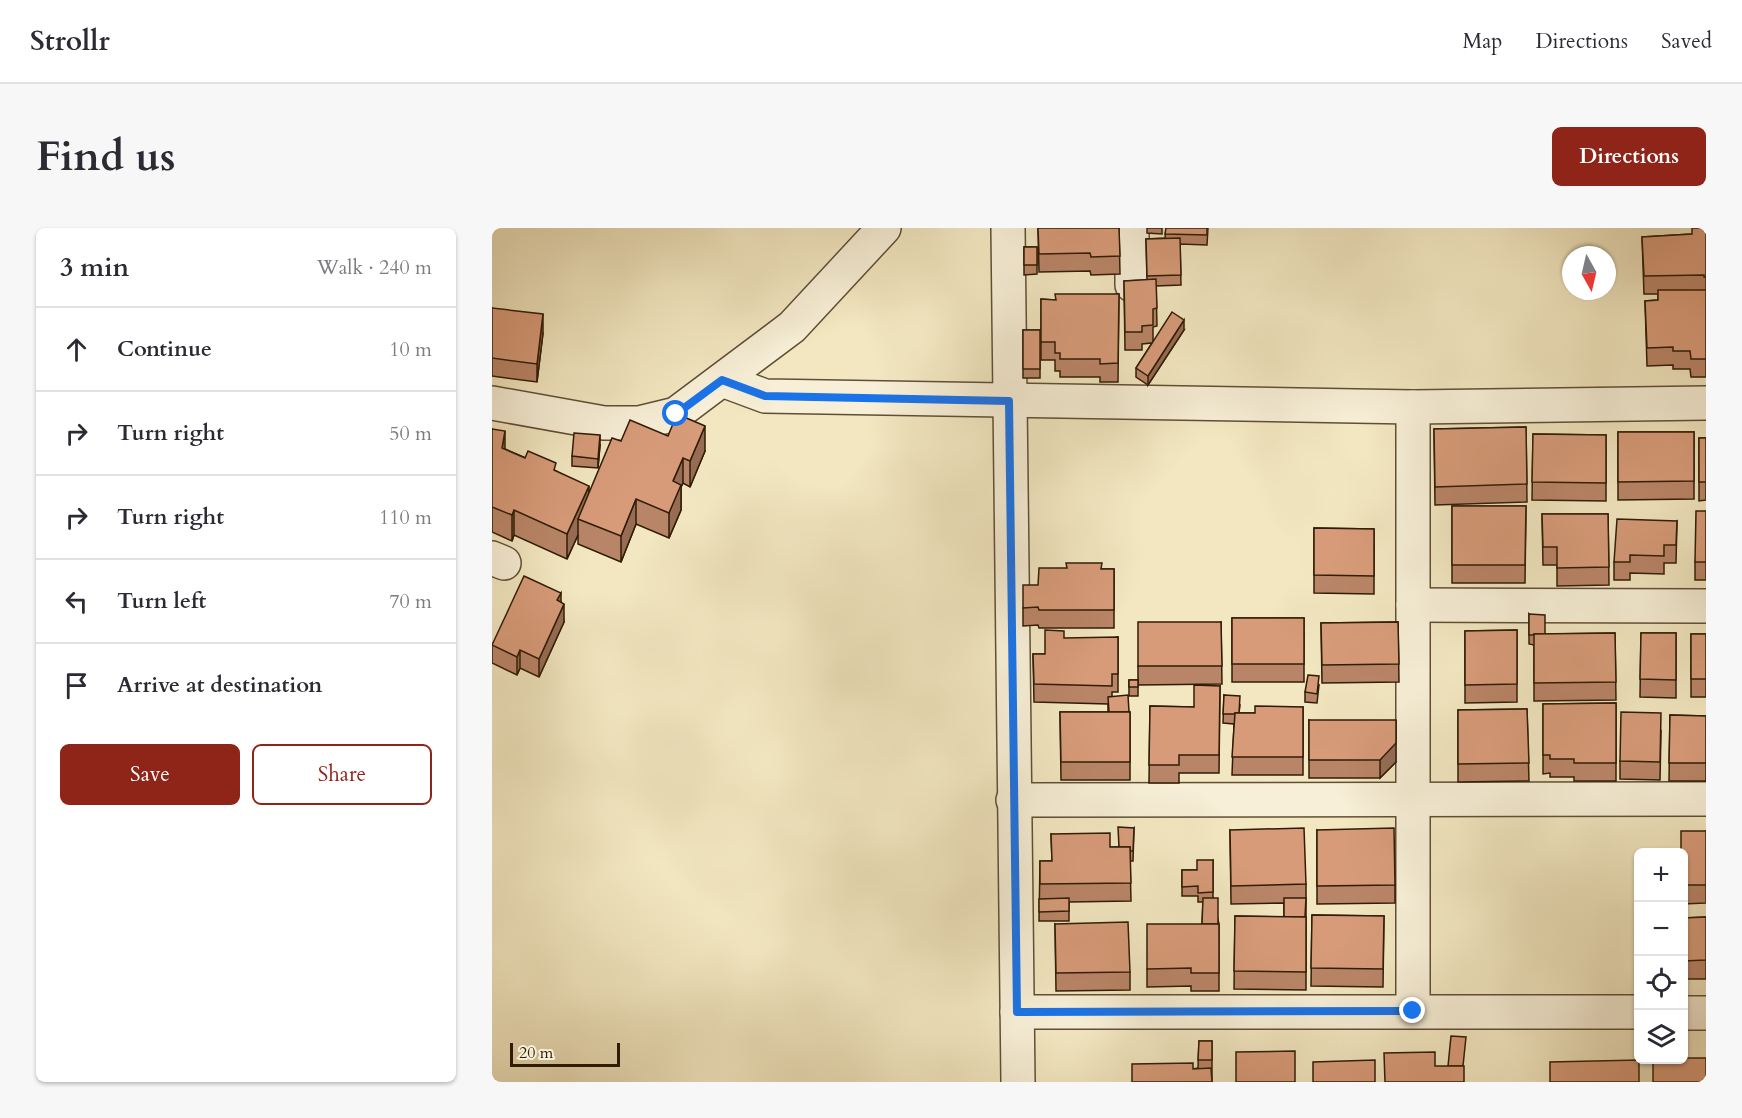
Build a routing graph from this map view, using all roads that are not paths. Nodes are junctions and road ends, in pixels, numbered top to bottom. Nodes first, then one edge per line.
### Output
1 (884, 228) edge
2 (1008, 228) edge
3 (1132, 228) edge
4 (1132, 285) edge
5 (722, 380) junction
6 (1009, 401) junction
7 (492, 403) edge
8 (1706, 404) edge
9 (1413, 407) junction
10 (1413, 605) junction
11 (1706, 606) edge
12 (1706, 799) edge
13 (1013, 800) junction
14 (1413, 800) junction
15 (1413, 1011) junction
16 (1017, 1012) junction
17 (1634, 1012) edge
18 (1688, 1013) edge
19 (1706, 1013) edge
20 (1018, 1082) edge

1 - 5 street
2 - 6 street
3 - 4 street
5 - 6 street
5 - 7 street
6 - 9 street
6 - 13 street
8 - 9 street
9 - 10 street
10 - 11 street
10 - 14 street
12 - 14 street
13 - 14 street
13 - 16 street
14 - 15 street
15 - 16 street
15 - 17 street
16 - 20 street
18 - 19 street

